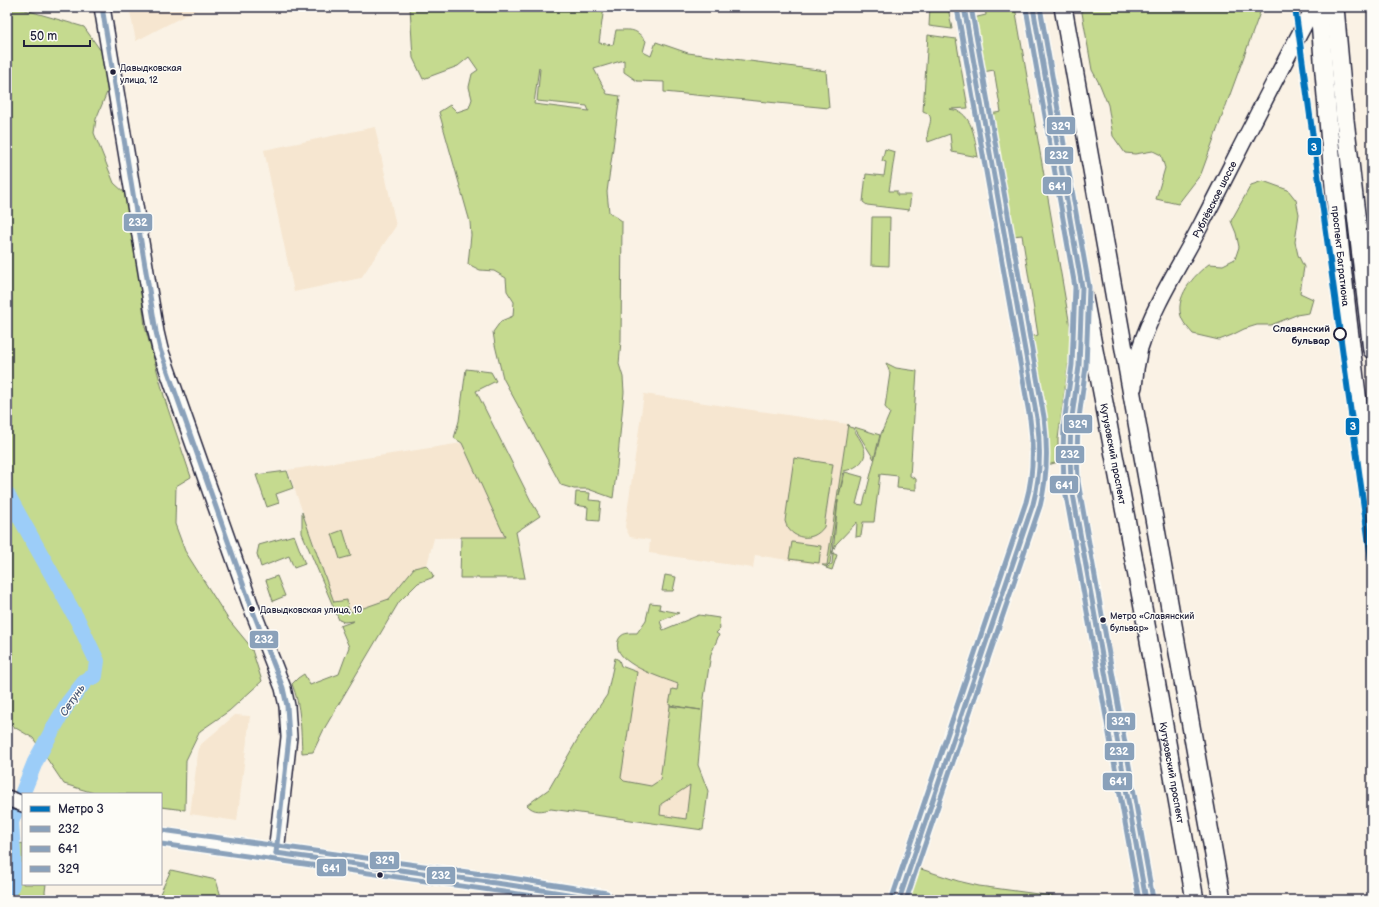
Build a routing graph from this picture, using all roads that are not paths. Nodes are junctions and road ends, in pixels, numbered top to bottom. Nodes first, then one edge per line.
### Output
1 (102, 7) edge
2 (964, 7) edge
3 (1033, 7) edge
4 (1063, 7) edge
5 (1314, 7) edge
6 (1319, 7) edge
7 (1335, 7) edge
8 (1082, 287) junction
9 (1372, 350) edge
10 (1132, 398) junction
11 (1372, 505) edge
12 (7, 798) edge
13 (22, 804) edge
14 (162, 837) edge
15 (276, 853) junction
16 (606, 900) edge
17 (899, 900) edge
18 (1146, 900) edge
19 (1195, 900) edge
20 (1222, 900) edge

1 - 15 street
2 - 17 street
3 - 8 main road, Кутузовский проспект
4 - 10 main road
5 - 10 street, Рублёвское шоссе
6 - 11 main road, проспект Багратиона
7 - 9 main road, проспект Багратиона
8 - 18 street
8 - 19 main road, Кутузовский проспект
10 - 20 main road
12 - 13 street
14 - 15 street
15 - 16 street

